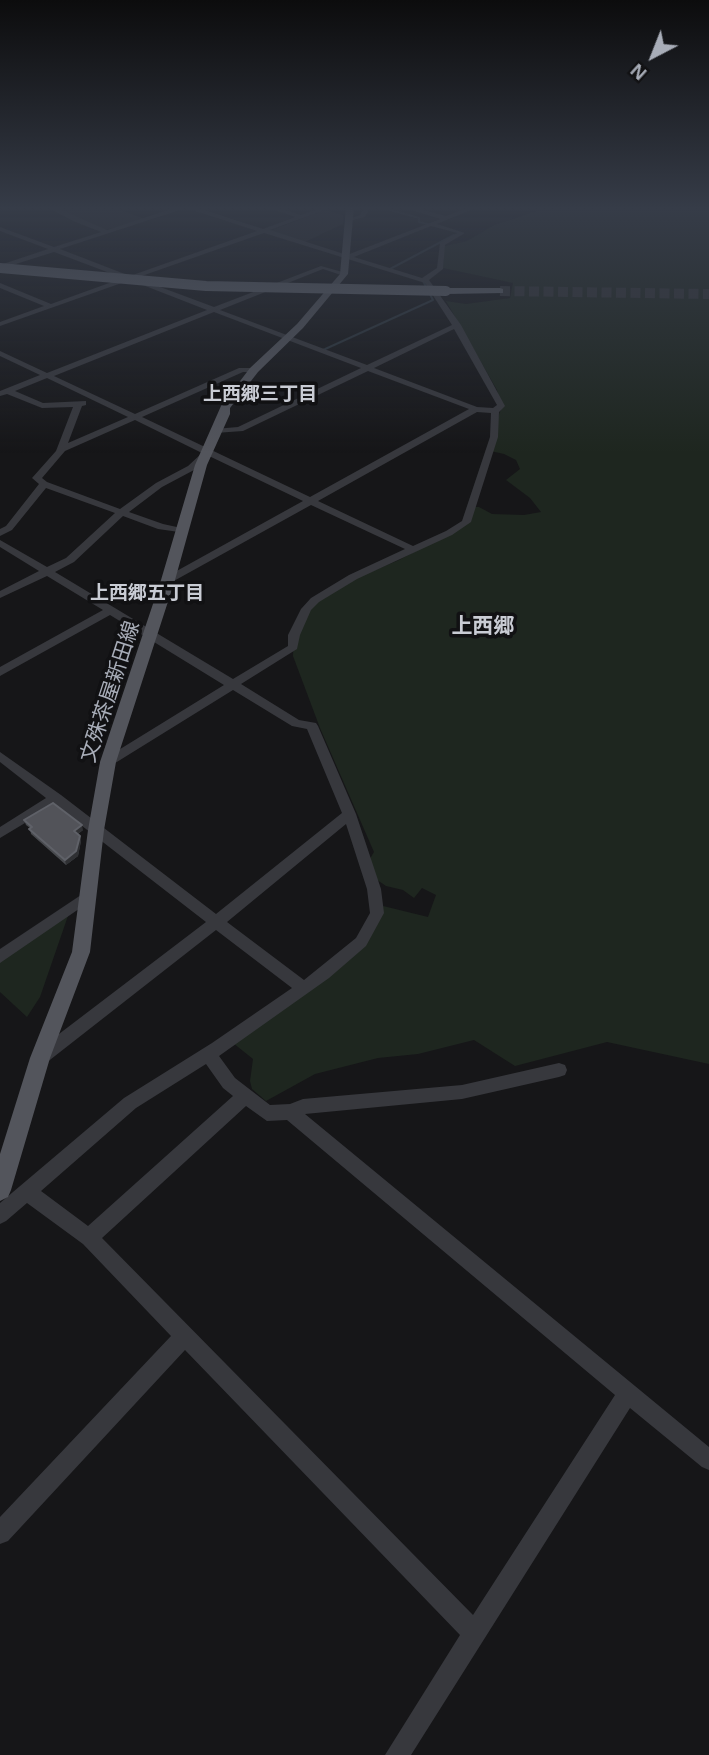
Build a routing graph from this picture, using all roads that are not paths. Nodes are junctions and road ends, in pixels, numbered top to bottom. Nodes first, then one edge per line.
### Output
1 (9, 289) edge
2 (98, 289) edge
3 (157, 289) edge
4 (266, 289) edge
5 (331, 289) edge
6 (345, 289) edge
7 (431, 289) edge
8 (500, 291) tunnel mouth
9 (50, 306) junction
10 (212, 310) junction
11 (0, 324) edge
12 (457, 325) junction
13 (288, 338) junction
14 (0, 353) edge
15 (368, 368) junction
16 (254, 370) junction
17 (48, 375) junction
18 (4, 393) edge
19 (96, 397) junction
20 (78, 405) junction
21 (476, 409) junction
22 (495, 411) junction
23 (136, 416) junction
24 (218, 431) junction
25 (62, 449) junction
26 (208, 452) junction
27 (44, 484) junction
28 (309, 500) junction
29 (122, 512) junction
30 (183, 531) junction
31 (0, 533) edge
32 (0, 543) edge
33 (412, 549) junction
34 (48, 572) junction
35 (168, 580) junction
36 (0, 595) edge
37 (111, 610) junction
38 (151, 633) junction
39 (0, 672) edge
40 (233, 684) junction
41 (0, 756) edge
42 (108, 762) junction
43 (56, 799) junction
44 (349, 814) junction
45 (96, 830) junction
46 (0, 833) edge
47 (87, 896) junction
48 (216, 922) junction
49 (0, 957) edge
50 (303, 988) junction
51 (208, 1054) junction
52 (40, 1058) junction
53 (559, 1070) dead end
54 (244, 1097) junction
55 (290, 1112) junction
56 (1, 1182) edge
57 (26, 1191) junction
58 (0, 1215) edge
59 (89, 1238) junction
60 (185, 1335) junction
61 (628, 1393) junction
62 (709, 1460) edge
63 (0, 1533) edge
64 (475, 1633) junction
65 (397, 1755) edge

1 - 9 street
2 - 9 street
3 - 10 street
4 - 10 street
5 - 13 main road, 文殊茶屋新田線
6 - 8 highway, bridge
7 - 12 street
9 - 11 street
10 - 13 street
10 - 17 street
12 - 15 street
12 - 22 street
13 - 15 street
13 - 16 main road, 文殊茶屋新田線
14 - 17 street
15 - 21 street
15 - 24 street
16 - 23 street
16 - 24 main road, 文殊茶屋新田線
17 - 18 street
17 - 19 street
18 - 20 street
19 - 20 street
19 - 23 street
20 - 25 street
21 - 22 street
21 - 28 street
22 - 33 street
23 - 25 street
23 - 26 street
24 - 26 main road, 文殊茶屋新田線
25 - 27 street
26 - 28 street
26 - 29 street
26 - 30 main road, 文殊茶屋新田線
27 - 29 street
27 - 31 street
28 - 33 street
28 - 35 street
29 - 30 street
29 - 34 street
30 - 35 main road, 文殊茶屋新田線
32 - 34 street
33 - 40 street
34 - 36 street
34 - 37 street
35 - 38 main road, 文殊茶屋新田線
37 - 38 street
37 - 39 street
38 - 40 street
38 - 42 main road, 文殊茶屋新田線
40 - 42 street
40 - 44 street
41 - 43 street
42 - 45 main road, 文殊茶屋新田線
43 - 45 street
43 - 46 street
44 - 48 street
44 - 50 street
45 - 47 main road, 文殊茶屋新田線
45 - 48 street
47 - 49 street
47 - 52 main road, 文殊茶屋新田線
48 - 50 street
48 - 52 street
50 - 51 street
51 - 54 street
51 - 57 street
52 - 56 main road, 文殊茶屋新田線
53 - 55 street
54 - 55 street
54 - 59 street
55 - 61 street
57 - 58 street
57 - 59 street
59 - 60 street
60 - 63 street
60 - 64 street
61 - 62 street
61 - 64 street
64 - 65 street

